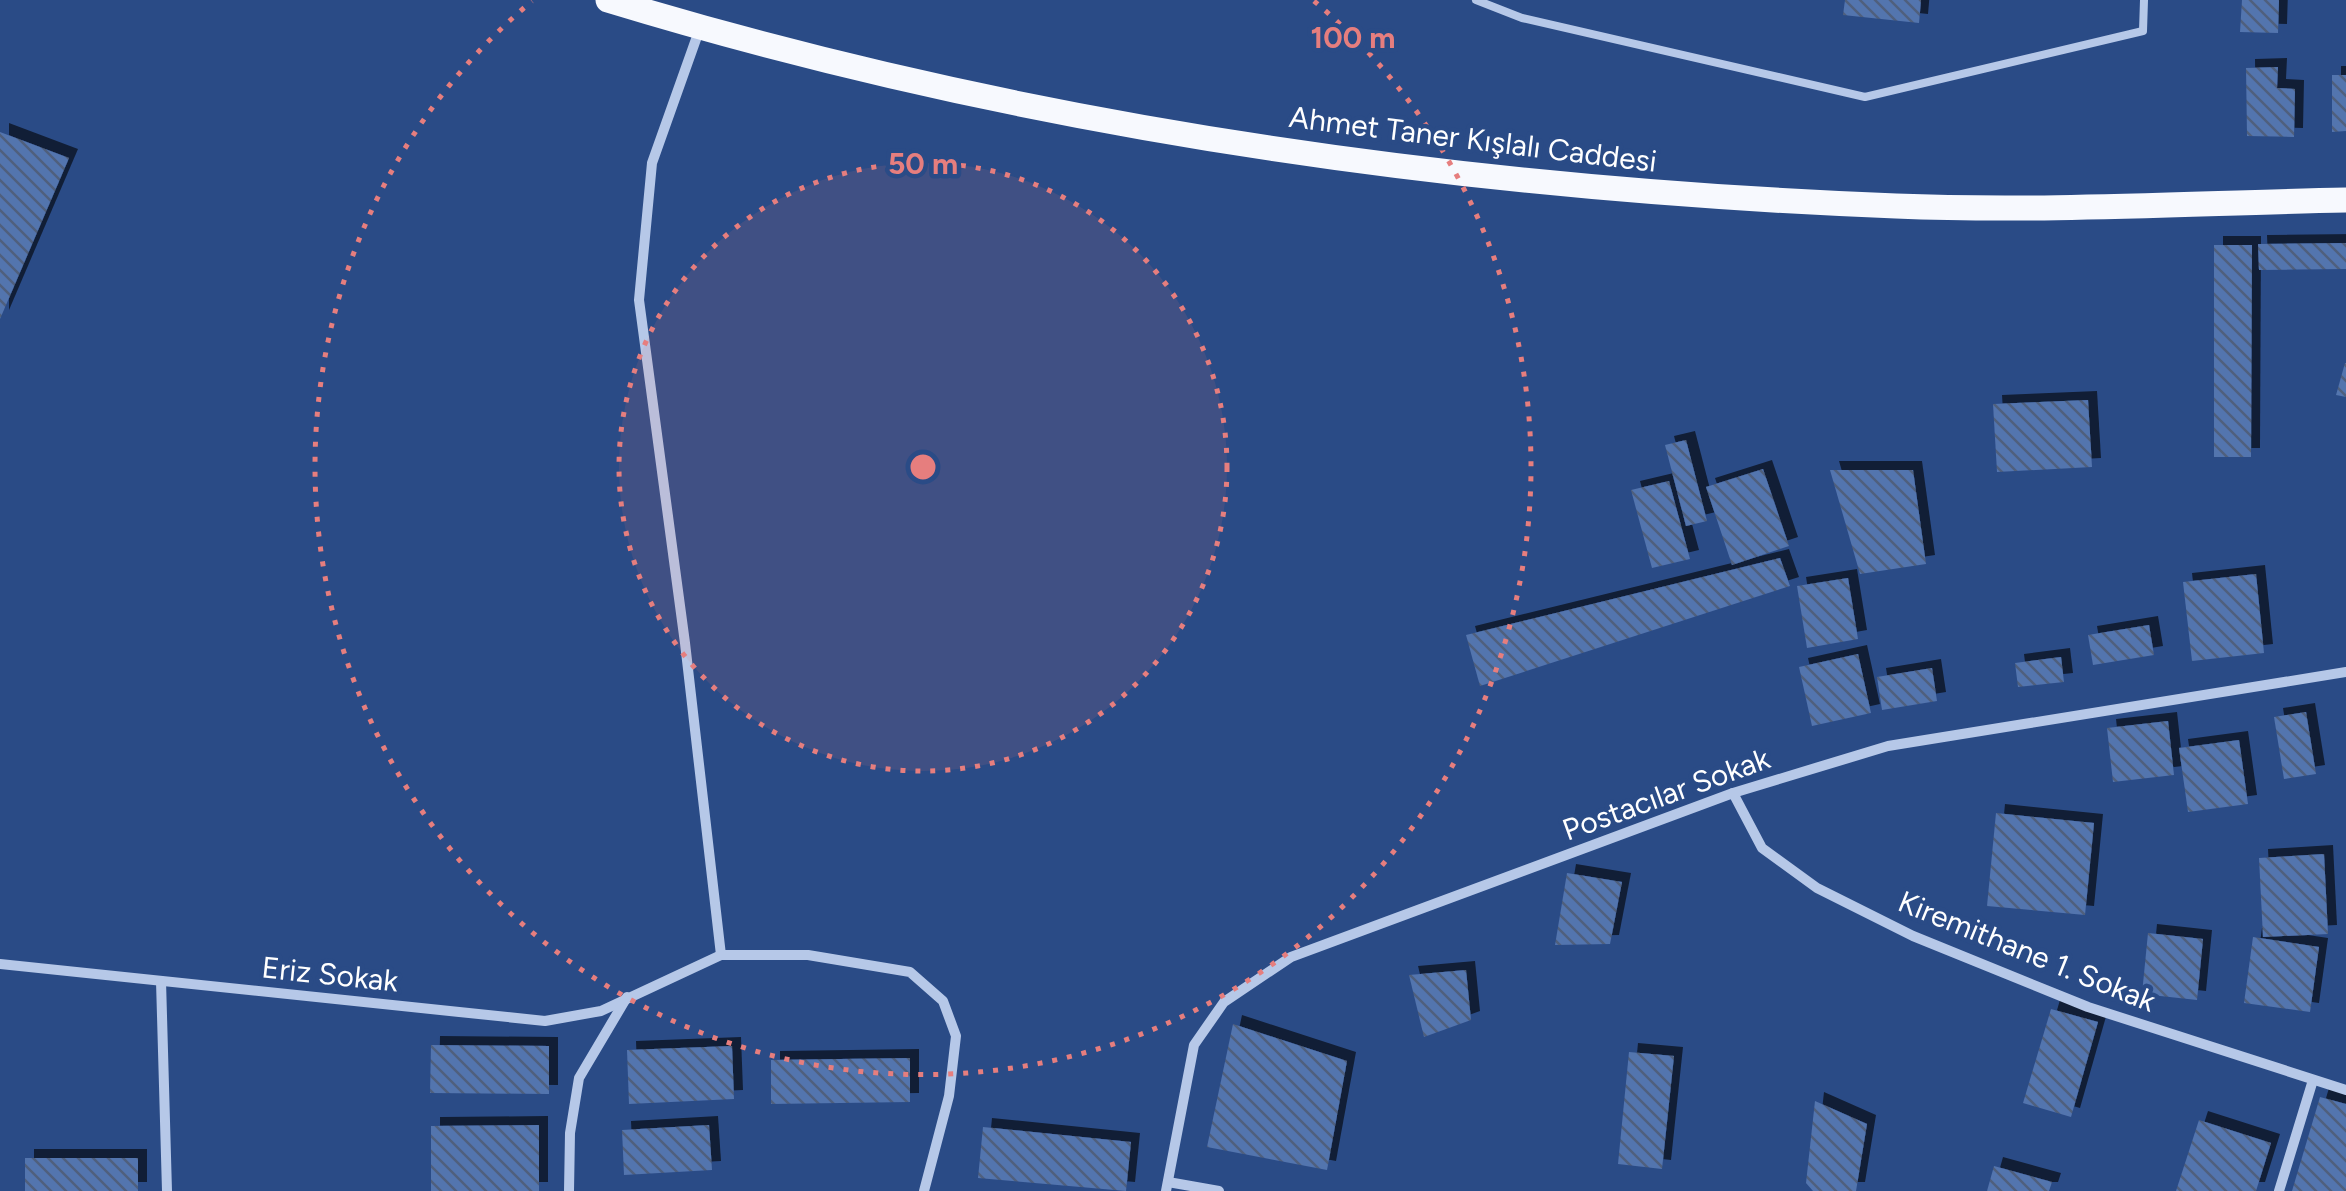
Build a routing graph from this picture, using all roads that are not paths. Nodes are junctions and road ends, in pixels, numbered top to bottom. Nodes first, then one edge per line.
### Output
1 (608, 0) edge
2 (1476, 0) edge
3 (2144, 0) edge
4 (700, 28) junction
5 (2346, 200) edge
6 (2346, 672) edge
7 (1733, 792) junction
8 (720, 955) junction
9 (0, 964) edge
10 (162, 981) junction
11 (628, 998) junction
12 (2313, 1080) junction
13 (2346, 1090) edge
14 (1167, 1186) edge
15 (168, 1191) edge
16 (568, 1191) edge
17 (924, 1191) edge
18 (1219, 1191) edge
19 (2280, 1191) edge

1 - 4 main road, Ahmet Taner Kışlalı Caddesi
2 - 3 lane
4 - 5 main road, Ahmet Taner Kışlalı Caddesi
4 - 8 street
6 - 7 street, Postacılar Sokak
7 - 12 street, Kiremithane 1. Sokak
7 - 14 street, Postacılar Sokak
8 - 11 street, Eriz Sokak
8 - 17 street
9 - 10 street, Eriz Sokak
10 - 11 street, Eriz Sokak
10 - 15 street
11 - 16 street
12 - 13 street, Kiremithane 1. Sokak
12 - 19 street
14 - 18 street

